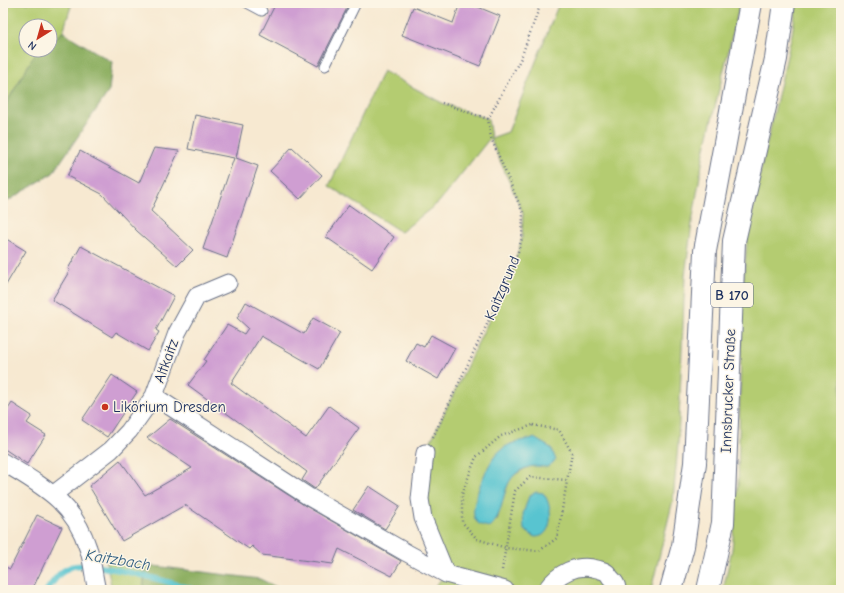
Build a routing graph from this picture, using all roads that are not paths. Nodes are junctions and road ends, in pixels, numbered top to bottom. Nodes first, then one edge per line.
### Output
1 (247, 3) edge
2 (356, 3) edge
3 (750, 3) edge
4 (784, 3) edge
5 (262, 11) dead end
6 (325, 66) dead end
7 (228, 283) dead end
8 (154, 396) junction
9 (425, 453) road end
10 (3, 462) edge
11 (54, 494) junction
12 (446, 574) junction
13 (95, 584) edge
14 (505, 590) edge
15 (546, 590) edge
16 (617, 590) edge
17 (671, 590) edge
18 (708, 590) edge

1 - 5 lane
2 - 6 lane
3 - 17 main road, Innsbrucker Straße / B 170
4 - 18 main road, Innsbrucker Straße / B 170
7 - 8 street, Altkaitz
8 - 11 street, Altkaitz
8 - 12 street
9 - 12 street
10 - 11 street
11 - 13 street
12 - 14 street
15 - 16 street

